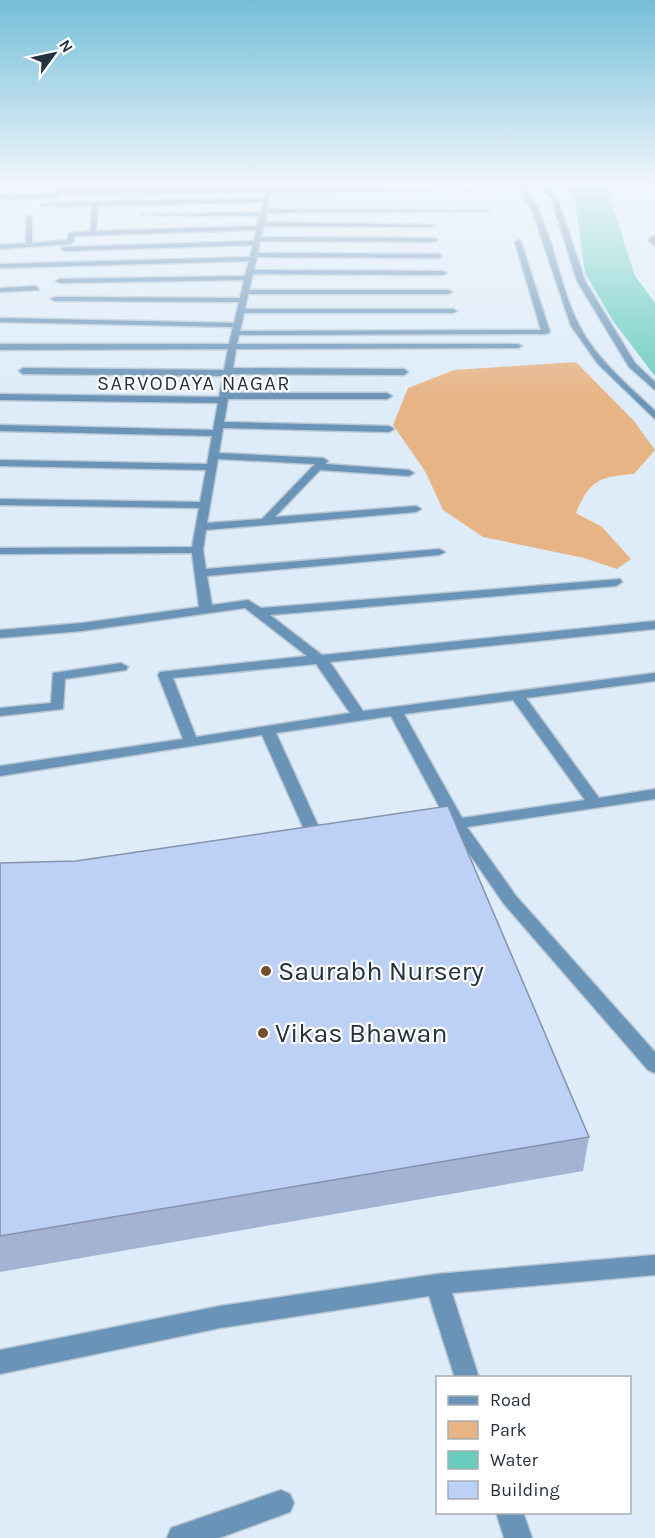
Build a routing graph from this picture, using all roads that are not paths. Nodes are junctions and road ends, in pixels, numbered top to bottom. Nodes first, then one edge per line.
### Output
1 (439, 256) edge
2 (254, 257) junction
3 (296, 257) edge
4 (523, 257) edge
5 (550, 257) edge
6 (573, 257) edge
7 (0, 266) edge
8 (443, 273) junction
9 (250, 275) junction
10 (60, 281) dead end
11 (36, 288) dead end
12 (0, 290) edge
13 (448, 292) junction
14 (245, 296) junction
15 (55, 299) dead end
16 (241, 311) junction
17 (453, 311) junction
18 (0, 320) edge
19 (237, 329) junction
20 (458, 332) junction
21 (518, 346) dead end
22 (0, 347) edge
23 (232, 349) junction
24 (23, 371) dead end
25 (228, 372) junction
26 (404, 372) dead end
27 (655, 387) edge
28 (387, 396) dead end
29 (0, 397) edge
30 (224, 398) junction
31 (655, 416) edge
32 (0, 428) edge
33 (218, 429) junction
34 (389, 429) dead end
35 (213, 462) junction
36 (0, 463) edge
37 (317, 467) junction
38 (409, 473) dead end
39 (0, 502) edge
40 (205, 505) junction
41 (416, 509) dead end
42 (266, 522) junction
43 (201, 527) junction
44 (197, 550) junction
45 (0, 551) edge
46 (440, 552) dead end
47 (201, 573) junction
48 (616, 582) dead end
49 (206, 610) junction
50 (258, 612) junction
51 (655, 626) edge
52 (0, 634) edge
53 (318, 658) junction
54 (121, 667) dead end
55 (655, 677) edge
56 (517, 695) junction
57 (395, 711) junction
58 (0, 712) edge
59 (359, 716) junction
60 (267, 730) junction
61 (191, 741) junction
62 (0, 771) edge
63 (655, 794) edge
64 (595, 802) junction
65 (457, 824) junction
66 (423, 829) edge
67 (319, 844) edge
68 (655, 1065) edge
69 (655, 1265) edge
70 (437, 1284) junction
71 (0, 1362) edge
72 (466, 1376) edge
73 (281, 1503) dead end
74 (510, 1514) edge
75 (181, 1538) edge
76 (518, 1538) edge

1 - 8 street
2 - 3 street
2 - 7 street
2 - 9 street
4 - 20 street
5 - 31 street
6 - 27 street
8 - 9 street
8 - 13 street
9 - 10 street
9 - 14 street
11 - 12 street
13 - 14 street
13 - 17 street
14 - 15 street
14 - 16 street
16 - 17 street
16 - 19 street
17 - 20 street
18 - 19 street
19 - 20 street
19 - 23 street
21 - 23 street
22 - 23 street
23 - 25 street
24 - 25 street
25 - 26 street
25 - 30 street
28 - 30 street
29 - 30 street
30 - 33 street
32 - 33 street
33 - 34 street
33 - 35 street
35 - 36 street
35 - 37 street
35 - 40 street
37 - 38 street
37 - 42 street
39 - 40 street
40 - 43 street
41 - 42 street
42 - 43 street
43 - 44 street
44 - 45 street
44 - 47 street
46 - 47 street
47 - 49 street
48 - 50 street
49 - 50 street
49 - 52 street
50 - 53 street
51 - 53 street
53 - 59 street
53 - 61 street
54 - 58 street
55 - 56 street
56 - 57 street
56 - 64 street
57 - 59 street
57 - 65 street
59 - 60 street
60 - 61 street
60 - 67 street
61 - 62 street
63 - 64 street
64 - 65 street
65 - 66 street
65 - 68 street
69 - 70 street
70 - 71 street
70 - 72 street
73 - 75 street
74 - 76 street

